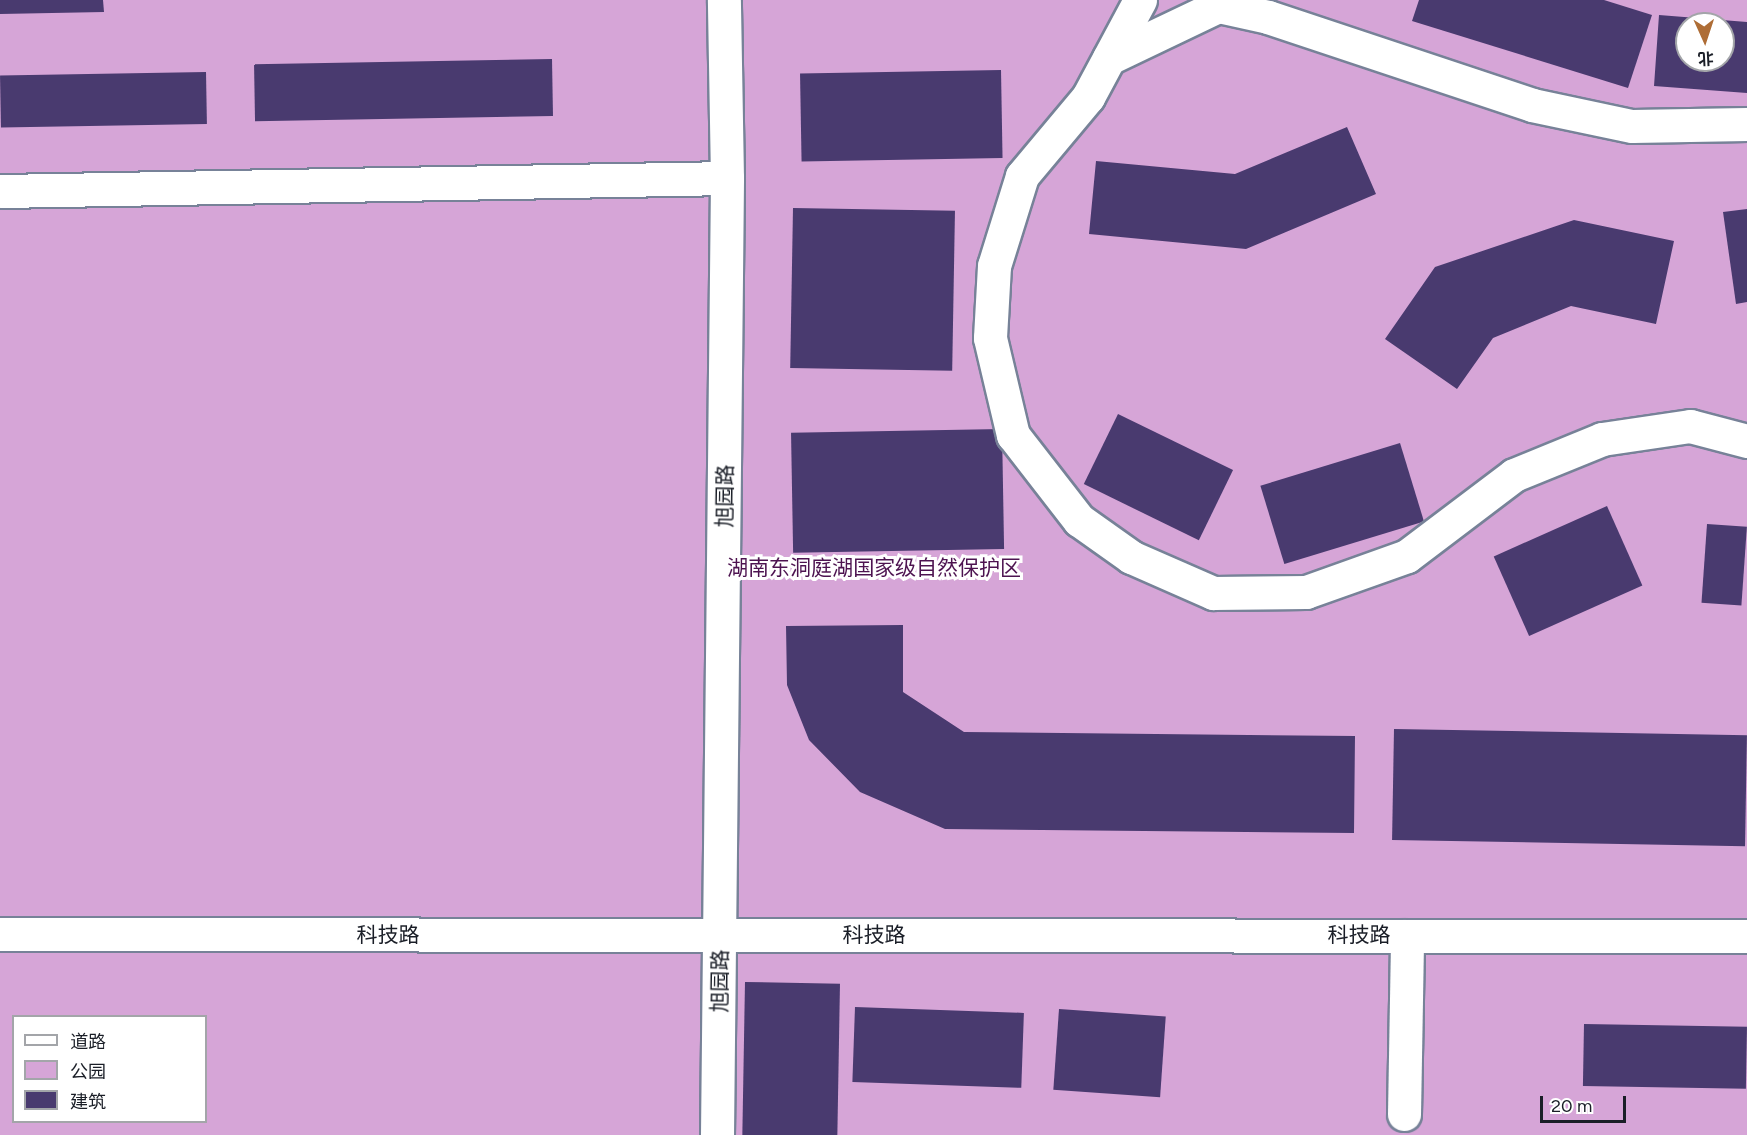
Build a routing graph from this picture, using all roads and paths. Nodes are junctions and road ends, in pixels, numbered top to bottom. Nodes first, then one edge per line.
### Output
1 (724, 0) edge
2 (1140, 0) edge
3 (1216, 3) edge
4 (1109, 58) junction
5 (1747, 124) edge
6 (728, 178) junction
7 (0, 191) edge
8 (1747, 441) edge
9 (0, 934) edge
10 (720, 935) junction
11 (1407, 936) junction
12 (1747, 936) edge
13 (1404, 1113) dead end
14 (717, 1135) edge

1 - 6 street, 旭园路
2 - 4 street
3 - 4 street
3 - 5 street
4 - 8 street
6 - 7 street
6 - 10 street, 旭园路
9 - 10 street, 科技路
10 - 11 street, 科技路
10 - 14 street, 旭园路
11 - 12 street, 科技路
11 - 13 street

